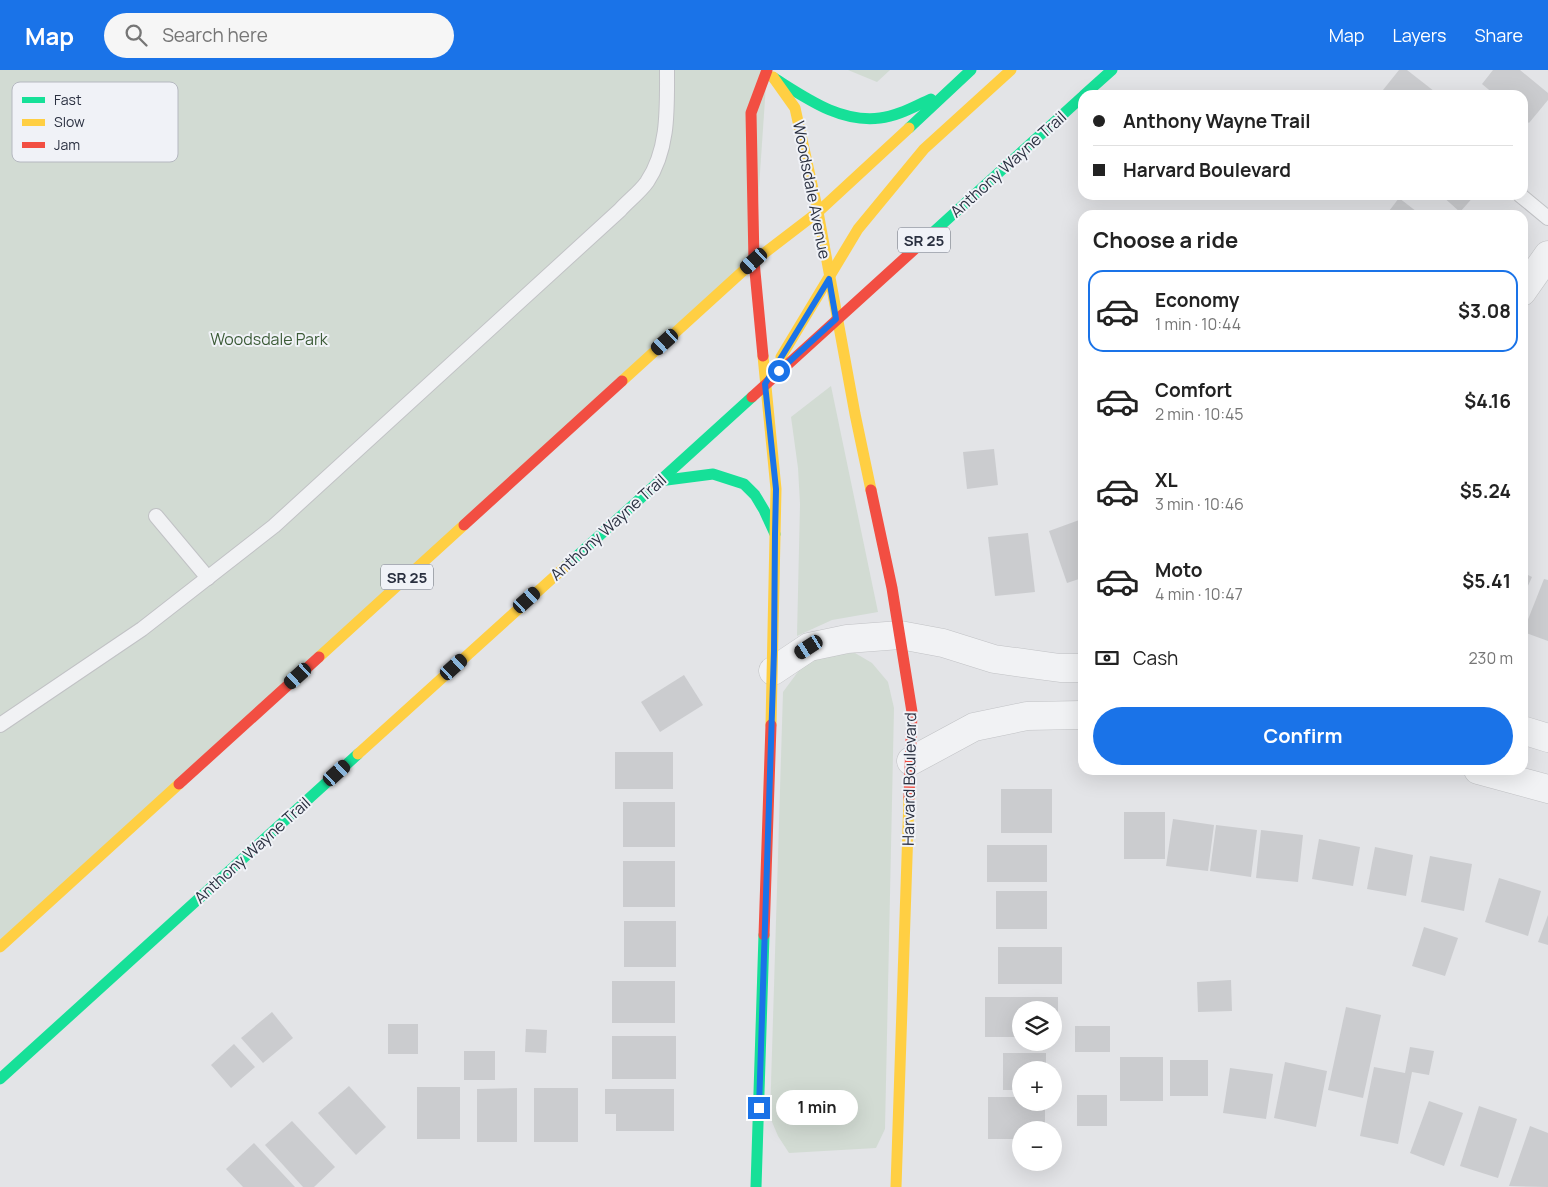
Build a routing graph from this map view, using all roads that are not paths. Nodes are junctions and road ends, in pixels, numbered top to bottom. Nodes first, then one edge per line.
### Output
1 (667, 70) edge
2 (971, 70) edge
3 (1011, 70) edge
4 (1112, 70) edge
5 (769, 73) edge
6 (1090, 90) edge
7 (947, 93) junction
8 (1078, 101) edge
9 (1526, 200) edge
10 (818, 212) junction
11 (1548, 218) edge
12 (1548, 255) edge
13 (754, 261) junction
14 (829, 279) junction
15 (1528, 283) edge
16 (836, 319) junction
17 (765, 384) junction
18 (659, 481) junction
19 (156, 516) dead end
20 (775, 534) junction
21 (208, 578) junction
22 (900, 635) junction
23 (1078, 668) edge
24 (773, 671) junction
25 (1078, 714) edge
26 (0, 725) edge
27 (1528, 732) edge
28 (1548, 738) edge
29 (911, 762) junction
30 (1496, 775) edge
31 (1548, 789) edge
32 (0, 947) edge
33 (0, 1079) edge
34 (756, 1187) edge
35 (896, 1187) edge

1 - 21 lane
2 - 7 main road, SR 25
3 - 14 main road
4 - 6 main road, Anthony Wayne Trail / SR 25
5 - 7 main road
5 - 10 main road, Woodsdale Avenue
5 - 13 main road
7 - 10 main road, SR 25
8 - 16 main road, Anthony Wayne Trail / SR 25
9 - 11 lane
10 - 13 main road, SR 25
10 - 14 main road, Woodsdale Avenue
12 - 15 street
13 - 17 main road
13 - 32 main road, SR 25
14 - 16 main road, Woodsdale Avenue
14 - 17 main road
16 - 17 main road, Anthony Wayne Trail / SR 25
16 - 22 main road, Harvard Boulevard
17 - 18 main road, Anthony Wayne Trail / SR 25
17 - 20 main road
18 - 20 main road
18 - 33 main road, Anthony Wayne Trail / SR 25
19 - 21 lane
20 - 24 main road
21 - 26 lane
22 - 23 street
22 - 24 street
22 - 29 main road, Harvard Boulevard
24 - 34 main road
25 - 29 street
27 - 28 street
29 - 35 main road, Harvard Boulevard
30 - 31 street

